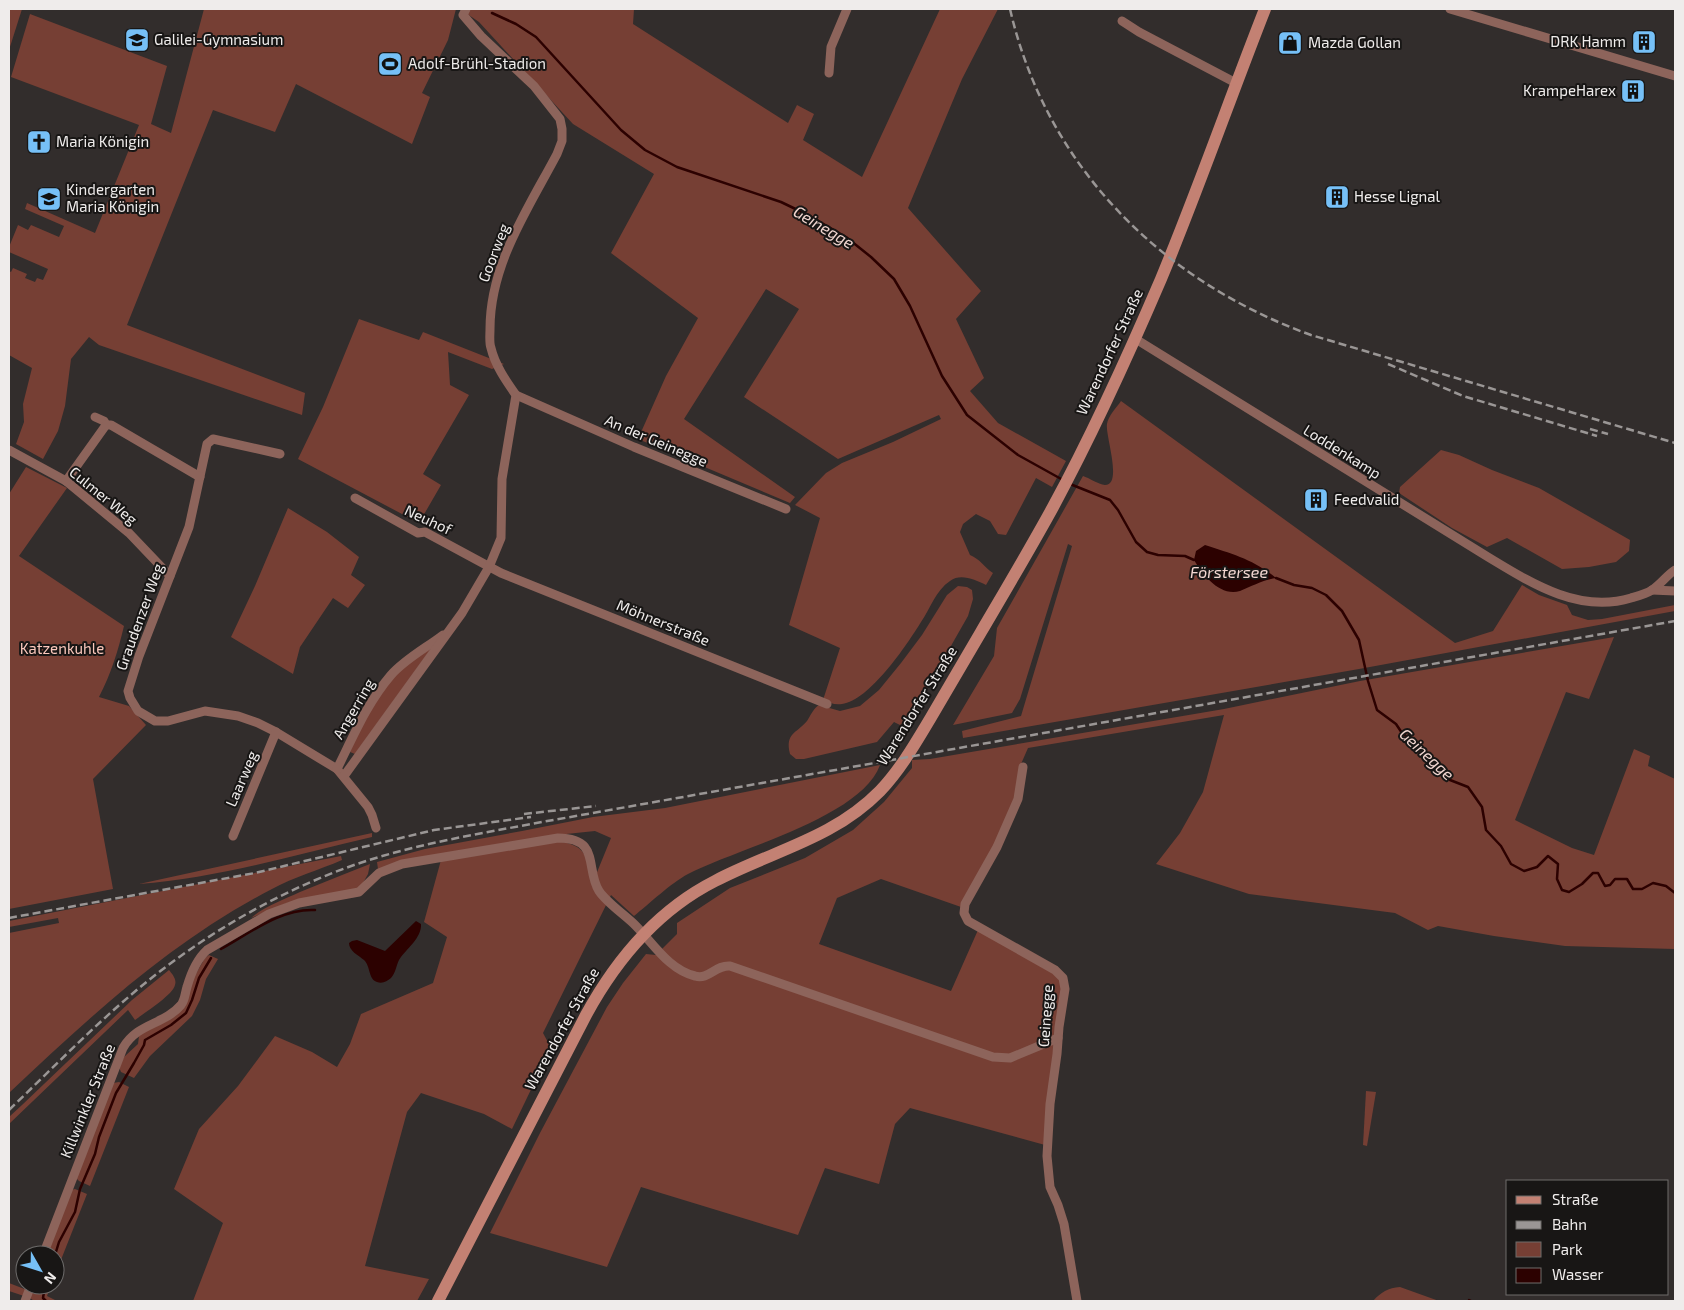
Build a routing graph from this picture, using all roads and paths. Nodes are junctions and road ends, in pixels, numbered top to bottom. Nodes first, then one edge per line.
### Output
1 (847, 9) edge
2 (1265, 9) edge
3 (1450, 9) edge
4 (465, 12) edge
5 (1122, 21) dead end
6 (829, 73) dead end
7 (1675, 76) edge
8 (1236, 83) junction
9 (1134, 338) junction
10 (516, 395) junction
11 (95, 417) dead end
12 (106, 425) junction
13 (9, 450) edge
14 (280, 454) dead end
15 (200, 477) junction
16 (66, 481) junction
17 (355, 498) dead end
18 (786, 509) dead end
19 (490, 567) junction
20 (1675, 570) edge
21 (170, 576) junction
22 (1652, 590) junction
23 (1675, 591) edge
24 (449, 631) junction
25 (827, 704) dead end
26 (276, 732) junction
27 (1024, 767) dead end
28 (337, 769) junction
29 (344, 776) junction
30 (376, 828) dead end
31 (233, 836) dead end
32 (644, 935) junction
33 (1058, 1038) junction
34 (1042, 1045) junction
35 (1057, 1054) junction
36 (47, 1245) edge
37 (438, 1301) edge
38 (1077, 1301) edge

1 - 6 street
2 - 8 street, Warendorfer Straße
3 - 7 street
4 - 10 street, Goorweg
5 - 8 street
8 - 9 street, Warendorfer Straße
9 - 22 street, Loddenkamp
9 - 32 street, Warendorfer Straße
10 - 18 street, An der Geinegge
10 - 19 street
11 - 12 street
12 - 15 street
12 - 16 street
13 - 16 street, Culmer Weg
14 - 15 street, Graudenzer Weg
15 - 21 street, Graudenzer Weg
16 - 21 street, Culmer Weg
17 - 19 street, Neuhof
19 - 24 street, Angerring
19 - 25 street, Möhnerstraße
20 - 22 street, Loddenkamp
21 - 26 street, Graudenzer Weg
22 - 23 street, Loddenkamp
24 - 28 street, Angerring
24 - 29 street, Angerring
26 - 28 street, Graudenzer Weg
26 - 31 street, Laarweg
27 - 33 street, Geinegge
28 - 29 street, Graudenzer Weg
29 - 30 street, Graudenzer Weg
32 - 34 street
32 - 36 street, Killwinkler Straße
32 - 37 street, Warendorfer Straße
33 - 34 street
33 - 35 street, Geinegge
34 - 35 street
35 - 38 street, Geinegge

